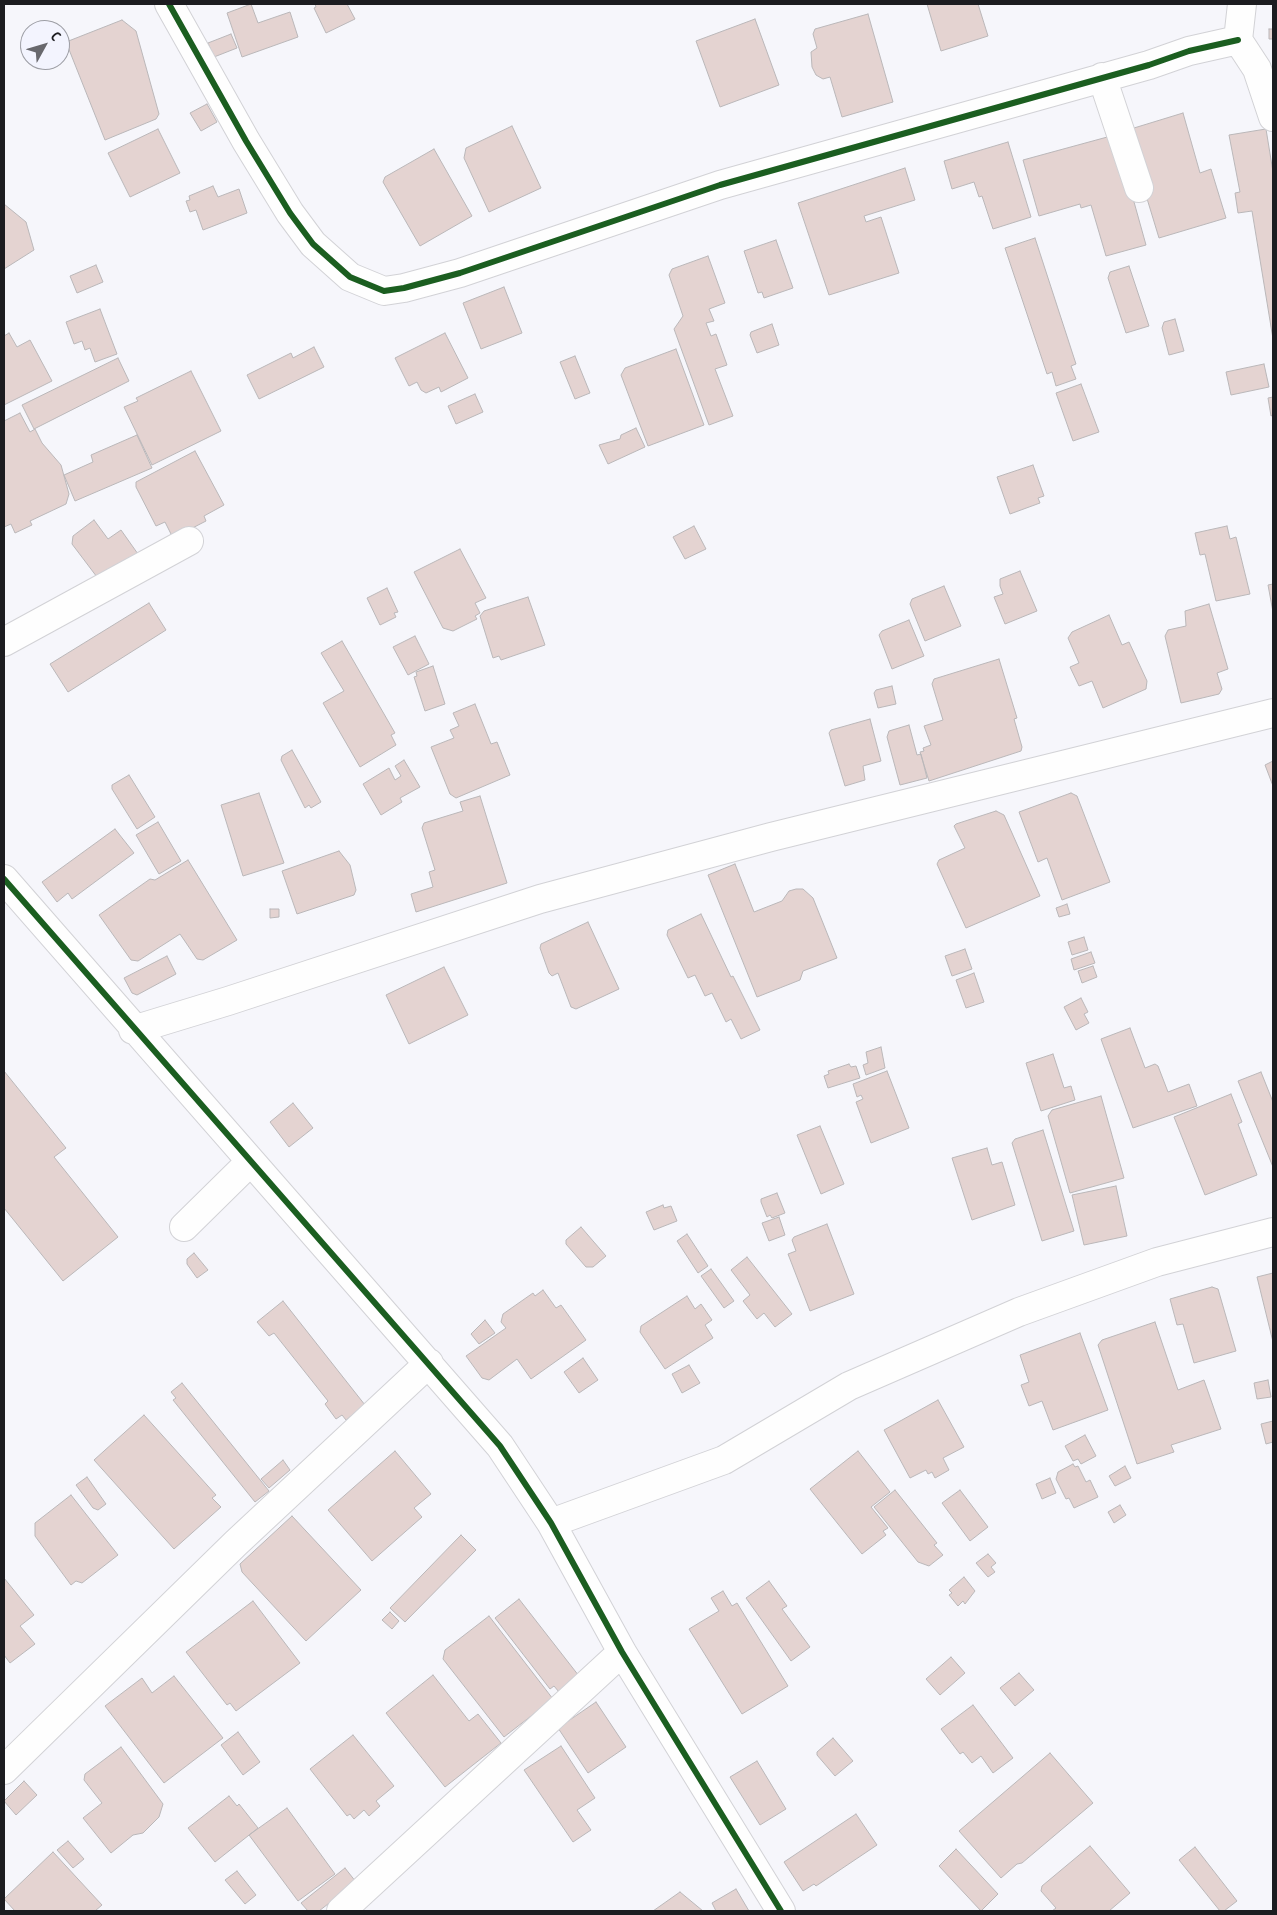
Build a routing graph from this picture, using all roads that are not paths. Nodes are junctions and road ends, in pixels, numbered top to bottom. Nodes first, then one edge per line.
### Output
1 (168, 4) edge
2 (1242, 4) edge
3 (1238, 40) junction
4 (1102, 78) junction
5 (1273, 116) edge
6 (1139, 188) dead end
7 (189, 541) dead end
8 (4, 642) edge
9 (1273, 713) edge
10 (4, 879) edge
11 (133, 1030) junction
12 (250, 1162) junction
13 (184, 1227) dead end
14 (1273, 1232) edge
15 (429, 1363) junction
16 (551, 1523) junction
17 (622, 1652) junction
18 (4, 1770) edge
19 (341, 1911) edge
20 (781, 1911) edge

1 - 4 street
2 - 3 street
3 - 4 street
3 - 5 street
4 - 6 street
7 - 8 street
9 - 11 street
10 - 11 street
11 - 12 street
12 - 13 street
12 - 15 street
14 - 16 street
15 - 16 street
15 - 18 street
16 - 17 street
17 - 19 street
17 - 20 street

